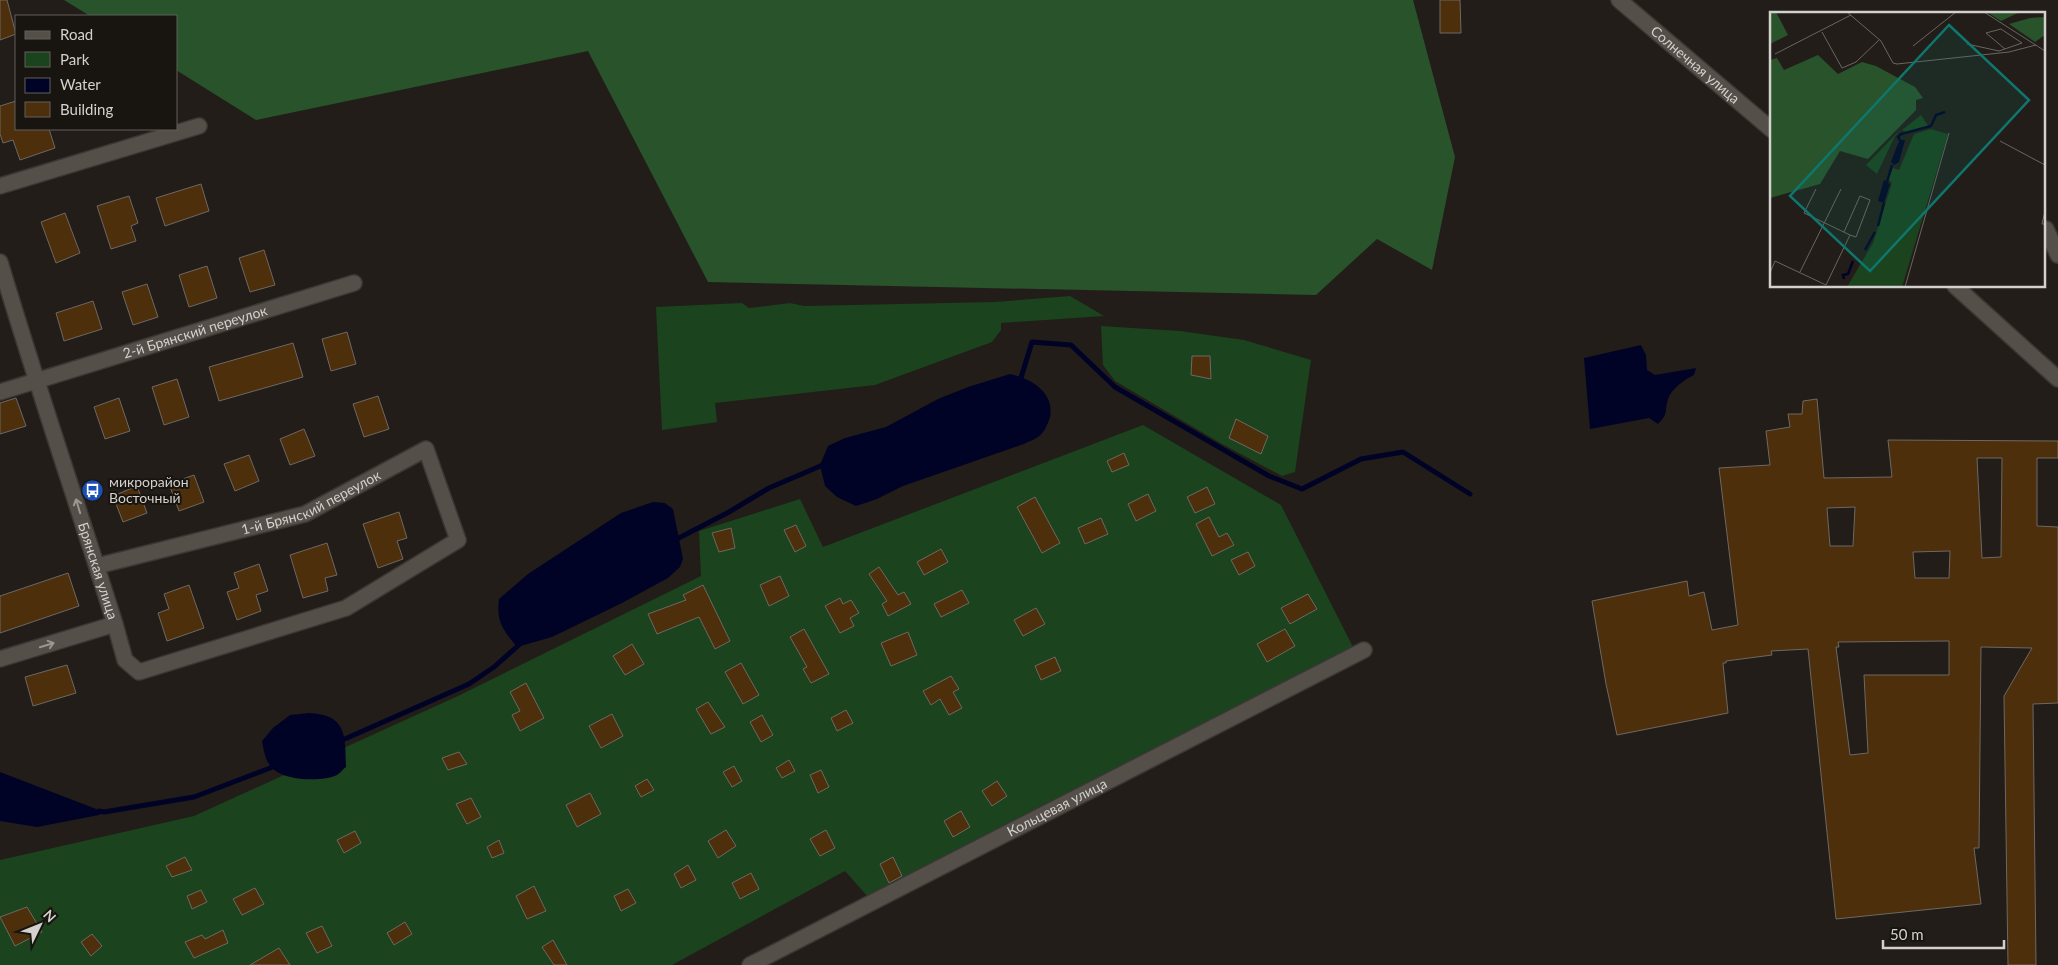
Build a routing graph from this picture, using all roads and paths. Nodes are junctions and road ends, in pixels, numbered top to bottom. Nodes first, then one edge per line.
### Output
1 (1619, 0) edge
2 (199, 126) dead end
3 (1770, 128) edge
4 (0, 186) edge
5 (2046, 229) dead end
6 (2058, 255) edge
7 (0, 262) edge
8 (354, 283) dead end
9 (1957, 288) edge
10 (2058, 379) edge
11 (36, 381) junction
12 (0, 392) edge
13 (97, 566) junction
14 (114, 624) junction
15 (1364, 650) dead end
16 (0, 660) edge
17 (750, 965) edge

1 - 3 street, Солнечная улица
2 - 4 street
5 - 6 street
7 - 11 street, Брянская улица
8 - 11 street, 2-й Брянский переулок
9 - 10 street
11 - 12 street
13 -> 11 street, Брянская улица
13 - 14 street, Брянская улица
13 - 14 street, 1-й Брянский переулок
16 -> 14 street, Брянская улица
15 - 17 street, Кольцевая улица

